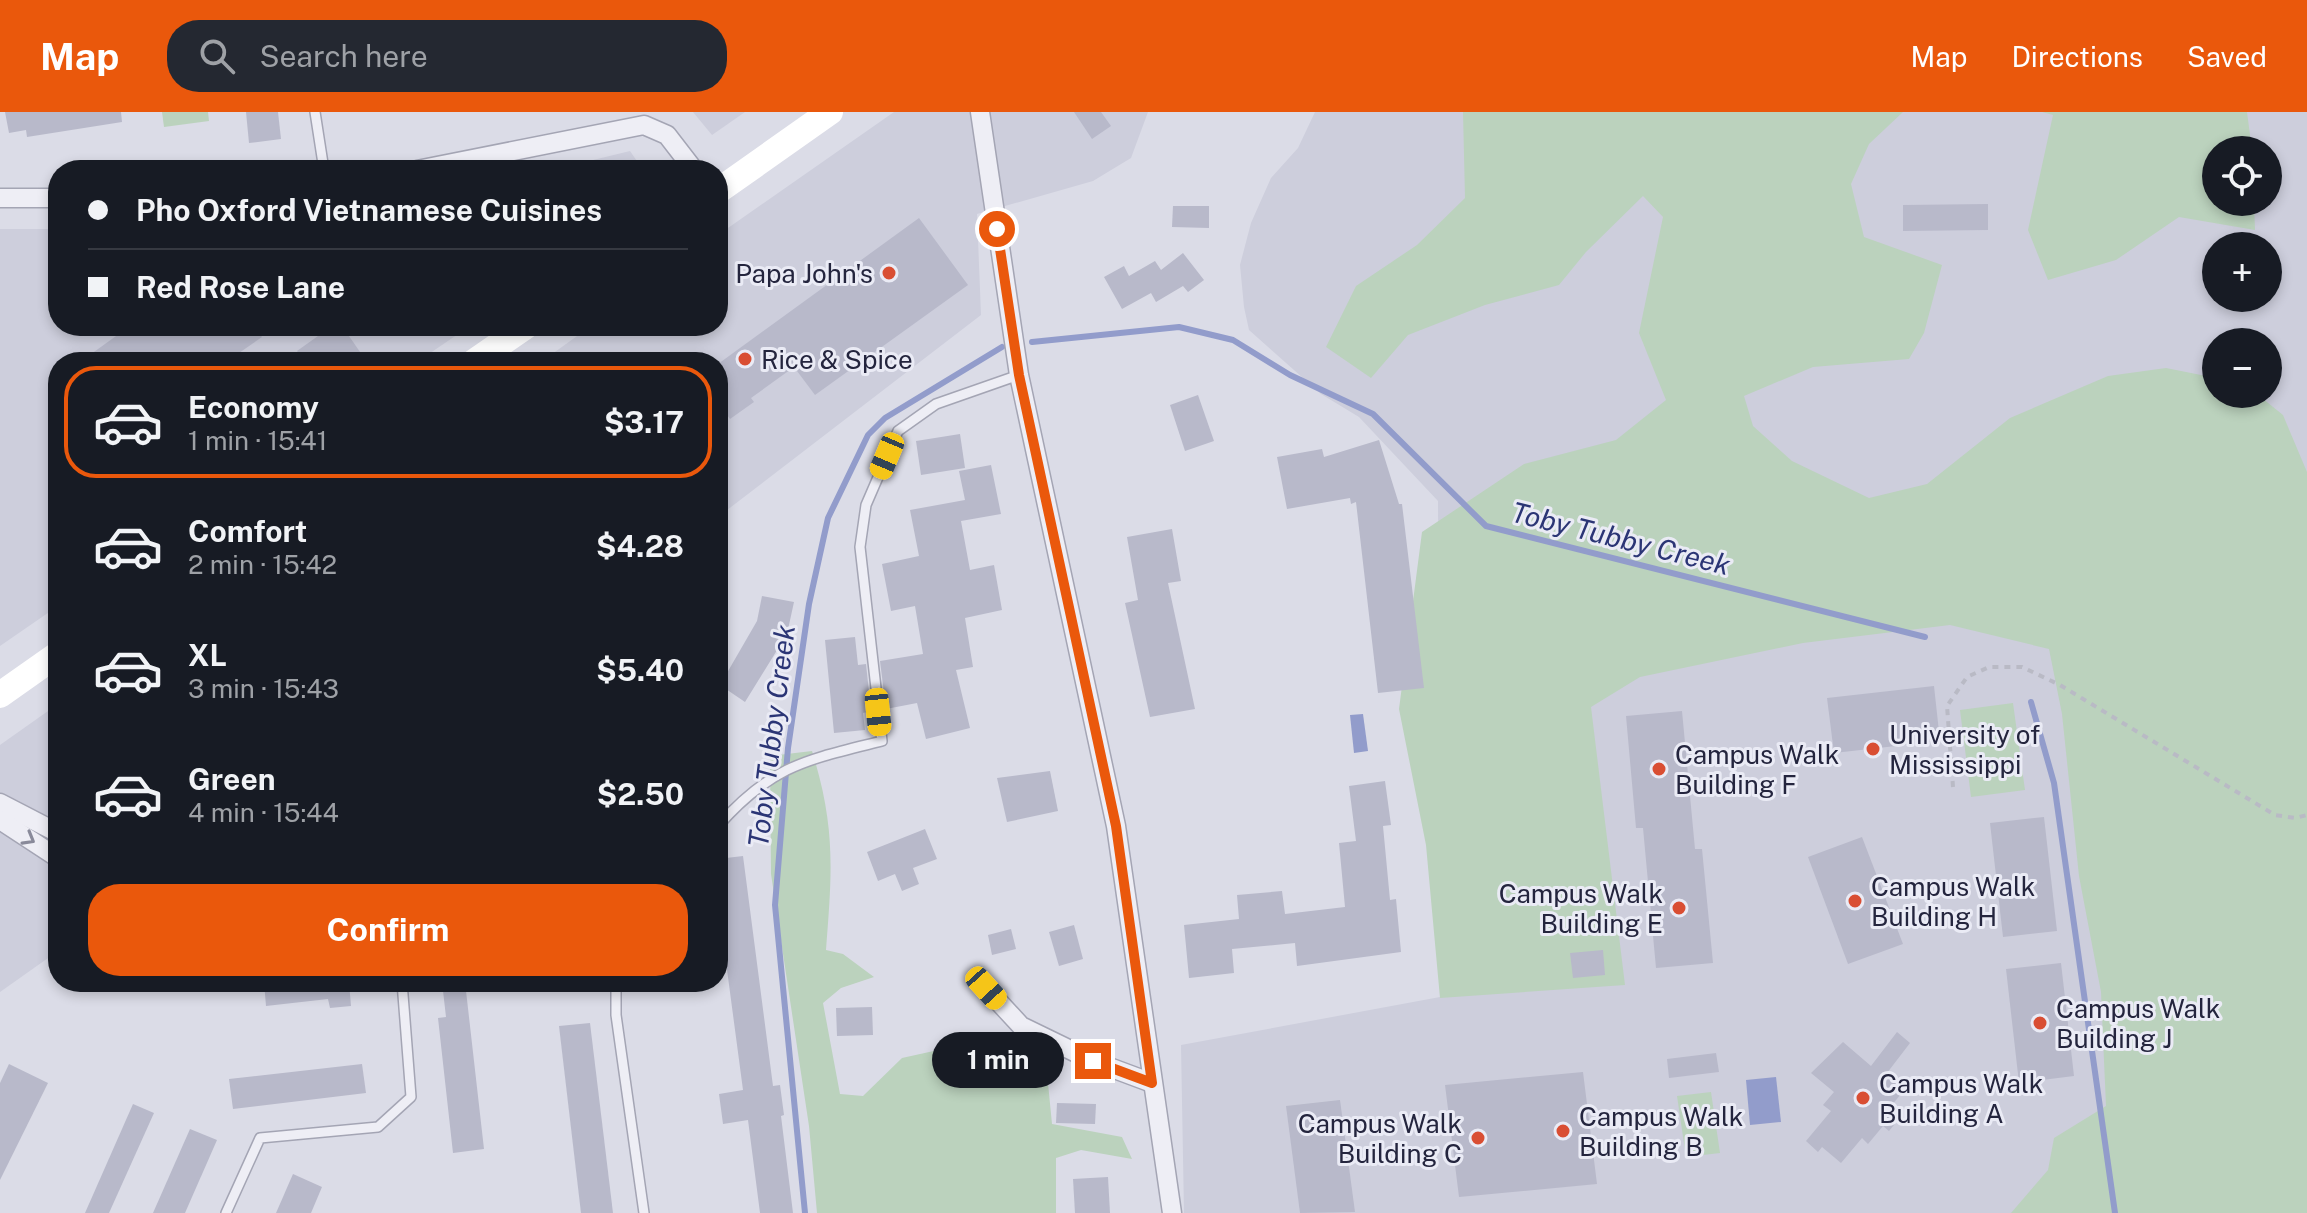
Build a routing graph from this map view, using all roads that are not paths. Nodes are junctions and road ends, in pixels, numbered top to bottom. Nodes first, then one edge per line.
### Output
1 (315, 112) edge
2 (830, 112) edge
3 (980, 112) edge
4 (322, 160) edge
5 (467, 160) edge
6 (686, 160) edge
7 (728, 184) edge
8 (0, 198) edge
9 (48, 198) edge
10 (512, 336) edge
11 (488, 352) edge
12 (1019, 375) junction
13 (48, 661) edge
14 (0, 695) edge
15 (0, 803) edge
16 (728, 815) edge
17 (0, 820) edge
18 (48, 828) edge
19 (48, 851) edge
20 (986, 988) dead end
21 (403, 992) edge
22 (616, 992) edge
23 (1152, 1083) junction
24 (226, 1213) edge
25 (644, 1213) edge
26 (1172, 1213) edge

1 - 4 lane
2 - 7 main road
3 - 12 street
5 - 6 street
8 - 9 street
10 - 11 main road
12 - 16 lane
12 - 23 street
13 - 14 main road
15 - 18 street
17 -> 19 street
20 - 23 street
21 - 24 lane
22 - 25 lane
23 - 26 street

